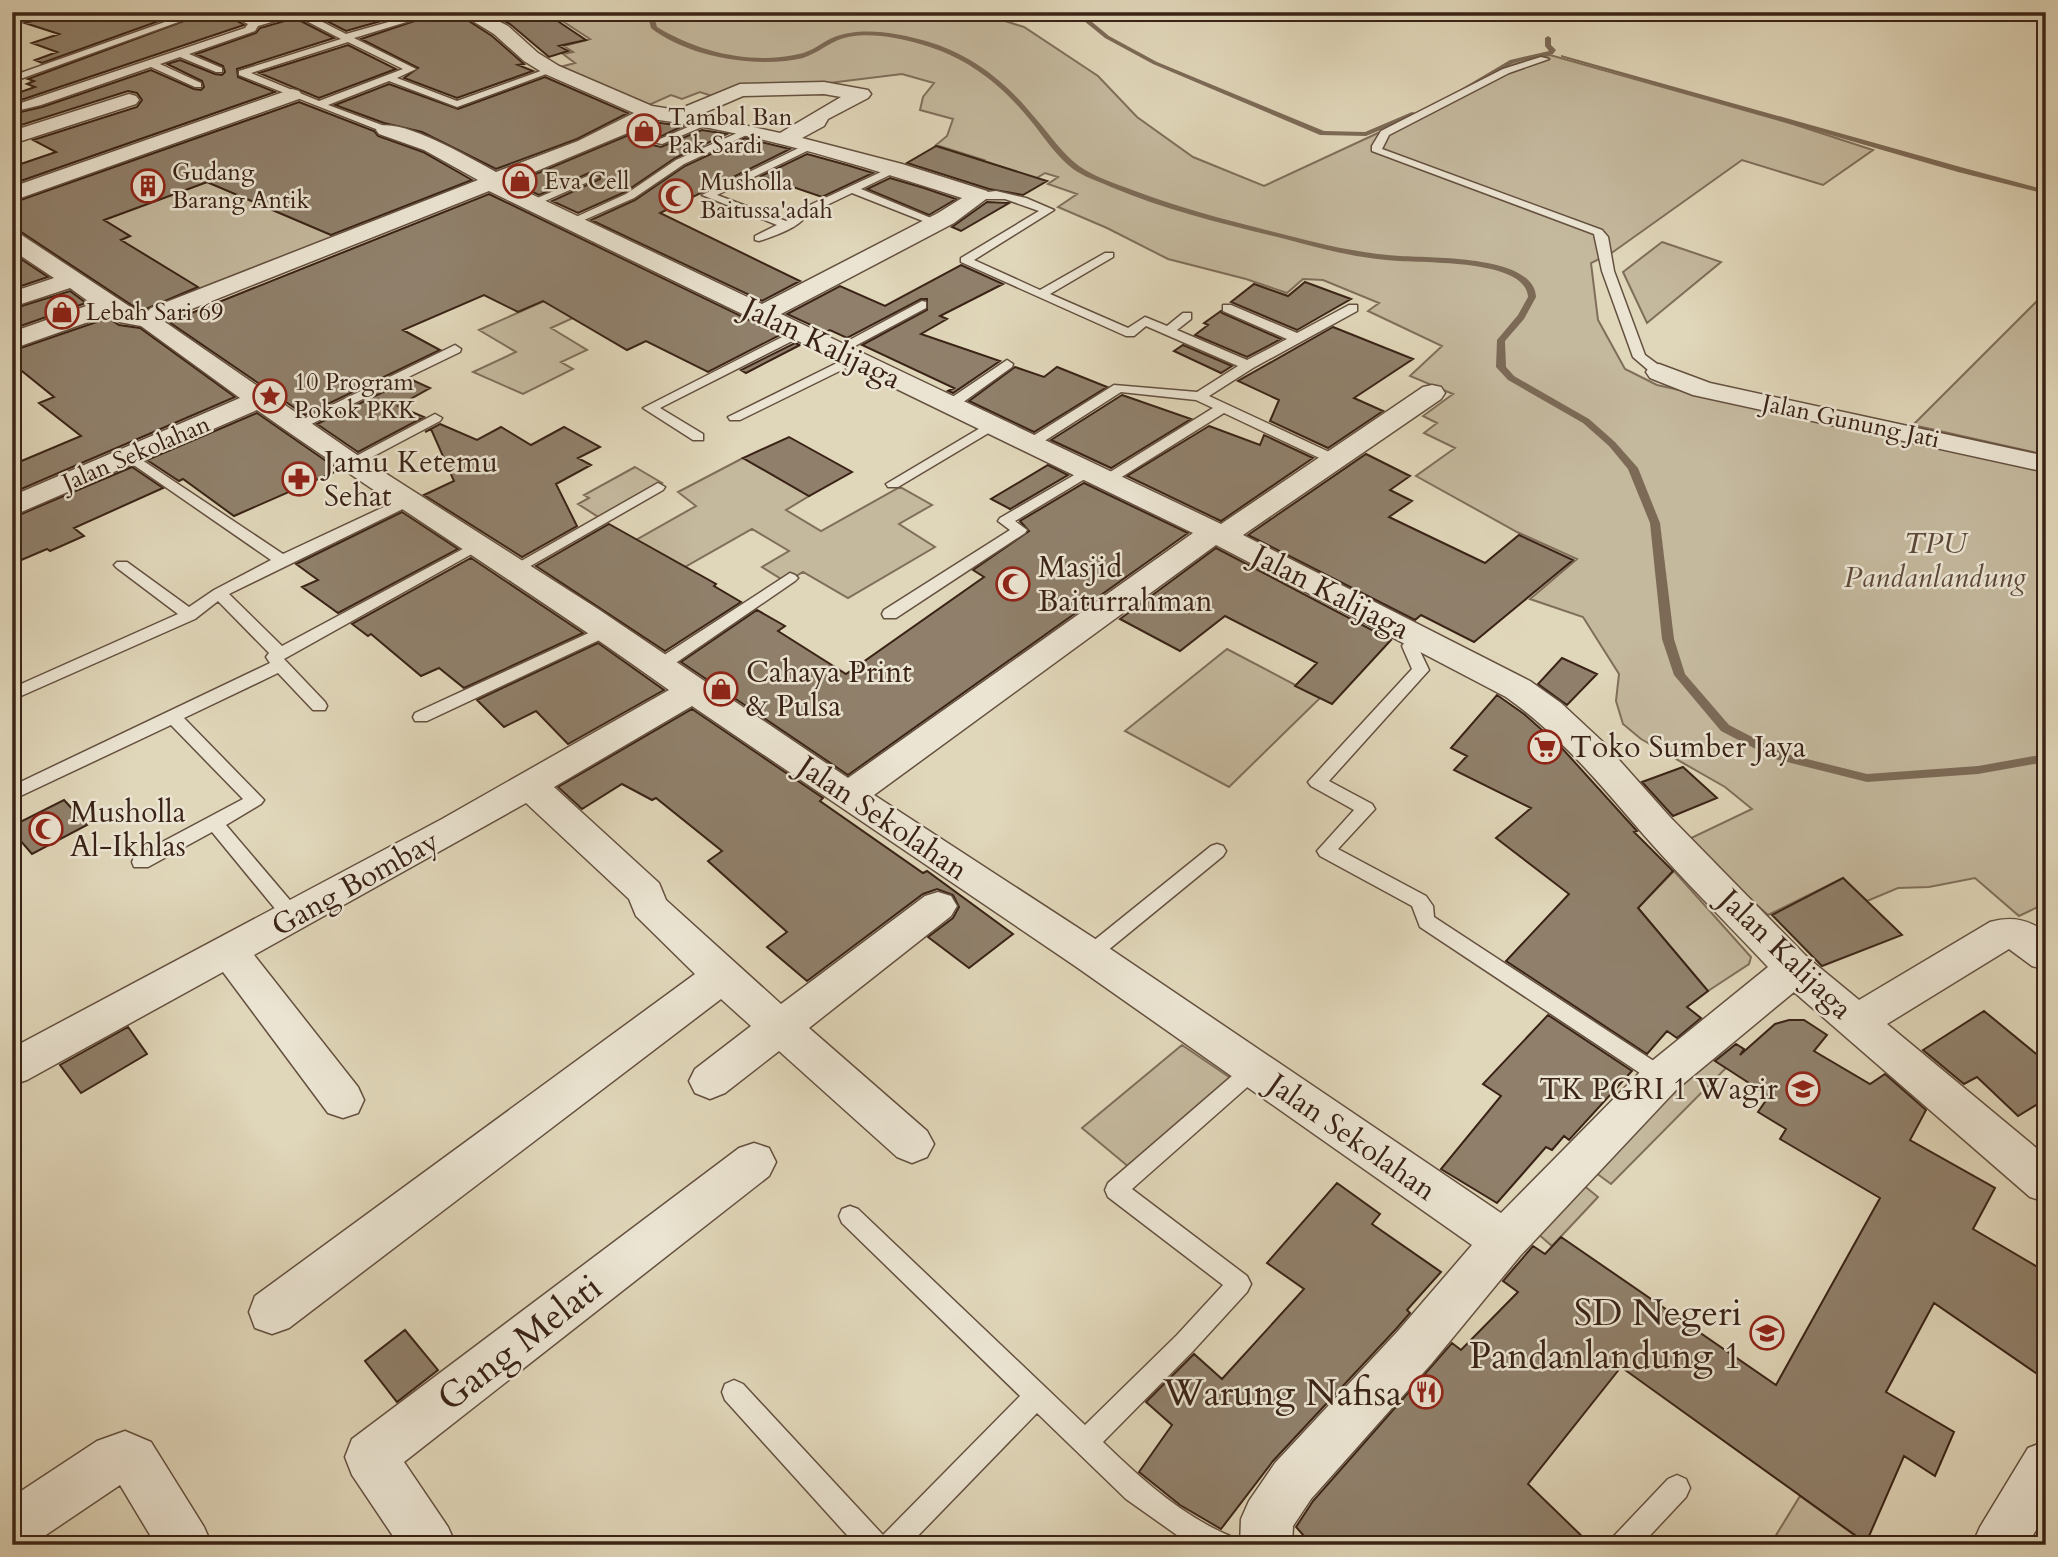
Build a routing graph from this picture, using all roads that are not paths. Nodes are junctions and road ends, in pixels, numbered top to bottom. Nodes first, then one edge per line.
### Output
1 (34, 12) edge
2 (202, 12) edge
3 (227, 12) edge
4 (295, 12) edge
5 (435, 12) edge
6 (467, 12) edge
7 (12, 19) edge
8 (255, 24) junction
9 (348, 38) junction
10 (179, 52) junction
11 (1544, 59) dead end
12 (150, 63) junction
13 (219, 70) dead end
14 (552, 70) junction
15 (389, 78) junction
16 (12, 79) edge
17 (198, 85) dead end
18 (12, 94) edge
19 (292, 94) junction
20 (129, 100) dead end
21 (32, 102) junction
22 (318, 105) junction
23 (12, 109) edge
24 (648, 112) junction
25 (679, 116) junction
26 (706, 122) junction
27 (386, 130) joint
28 (748, 132) junction
29 (12, 138) edge
30 (783, 140) junction
31 (658, 142) dead end
32 (809, 146) junction
33 (894, 169) junction
34 (594, 177) dead end
35 (494, 182) junction
36 (851, 189) junction
37 (12, 194) edge
38 (979, 196) junction
39 (531, 203) junction
40 (571, 222) junction
41 (937, 223) junction
42 (787, 225) junction
43 (759, 238) dead end
44 (12, 239) edge
45 (1109, 254) dead end
46 (23, 256) edge
47 (71, 280) junction
48 (1042, 293) junction
49 (12, 300) edge
50 (112, 305) junction
51 (922, 305) dead end
52 (1353, 307) dead end
53 (1227, 308) dead end
54 (762, 314) junction
55 (1187, 316) dead end
56 (153, 320) junction
57 (1169, 330) junction
58 (800, 332) junction
59 (1299, 339) junction
60 (12, 341) edge
61 (455, 349) dead end
62 (846, 354) junction
63 (1007, 363) dead end
64 (1248, 365) junction
65 (1658, 372) joint
66 (1432, 393) dead end
67 (1199, 396) junction
68 (259, 400) junction
69 (950, 405) junction
70 (1224, 407) junction
71 (735, 417) dead end
72 (435, 418) dead end
73 (992, 425) junction
74 (296, 426) junction
75 (698, 437) dead end
76 (1030, 444) junction
77 (130, 456) junction
78 (1335, 460) junction
79 (351, 463) junction
80 (2046, 464) edge
81 (1098, 476) junction
82 (892, 484) dead end
83 (658, 487) dead end
84 (408, 501) junction
85 (12, 507) edge
86 (1219, 534) junction
87 (479, 546) junction
88 (282, 560) junction
89 (122, 565) dead end
90 (515, 569) junction
91 (790, 578) dead end
92 (219, 593) junction
93 (890, 614) dead end
94 (189, 615) junction
95 (606, 630) junction
96 (1419, 637) junction
97 (280, 659) junction
98 (658, 667) junction
99 (12, 695) edge
100 (714, 701) junction
101 (319, 706) dead end
102 (173, 717) junction
103 (421, 717) dead end
104 (530, 786) junction
105 (12, 794) edge
106 (849, 795) junction
107 (214, 823) junction
108 (1216, 850) dead end
109 (141, 862) dead end
110 (956, 892) junction
111 (293, 917) junction
112 (230, 952) junction
113 (1089, 955) junction
114 (2046, 955) edge
115 (1794, 969) junction
116 (722, 976) junction
117 (1856, 1022) junction
118 (780, 1028) junction
119 (12, 1068) edge
120 (1254, 1069) junction
121 (1662, 1077) junction
122 (710, 1081) dead end
123 (343, 1100) dead end
124 (912, 1144) dead end
125 (754, 1162) dead end
126 (2046, 1183) edge
127 (850, 1216) dead end
128 (1504, 1241) junction
129 (272, 1312) dead end
130 (734, 1392) dead end
131 (1037, 1396) junction
132 (1085, 1442) junction
133 (2046, 1466) edge
134 (1677, 1488) dead end
135 (12, 1527) edge
136 (1261, 1544) edge
137 (186, 1545) edge
138 (430, 1545) edge
139 (874, 1545) edge
140 (891, 1545) edge
141 (1221, 1545) edge
142 (1623, 1545) edge
143 (1998, 1545) edge

1 - 7 street
2 - 16 lane
3 - 8 lane
4 - 8 lane
4 - 9 lane
5 - 9 lane
6 - 14 street
8 - 10 lane
9 - 15 lane
9 - 19 lane
10 - 12 lane
10 - 13 lane
11 - 65 lane
12 - 17 lane
12 - 21 lane
14 - 15 lane
14 - 24 street
15 - 22 lane
18 - 21 lane
19 - 22 lane
19 - 37 street
20 - 29 street
21 - 23 lane
22 - 27 lane
24 - 25 street
24 - 35 street
25 - 26 street
25 - 30 street
26 - 28 street
26 - 31 lane
27 - 35 street, Jalan Kalijaga
28 - 30 street
28 - 40 lane
30 - 32 street
32 - 33 street
32 - 42 lane
33 - 36 lane
33 - 38 street
34 - 39 lane
35 - 39 street, Jalan Kalijaga
35 - 56 street
36 - 41 lane
36 - 42 lane
38 - 41 street
38 - 48 lane
39 - 40 street, Jalan Kalijaga
40 - 54 street, Jalan Kalijaga
41 - 54 street
42 - 43 lane
44 - 46 street
45 - 48 lane
46 - 47 street
47 - 49 street
47 - 50 street
48 - 57 lane
50 - 56 street
50 - 60 street
51 - 62 lane
52 - 59 lane
53 - 59 lane
54 - 58 street, Jalan Kalijaga
55 - 57 lane
56 - 68 street, Jalan Sekolahan
57 - 64 lane
58 - 62 street, Jalan Kalijaga
58 - 75 lane
59 - 64 lane
61 - 74 lane
62 - 69 street, Jalan Kalijaga
62 - 71 lane
63 - 69 lane
64 - 67 lane
65 - 80 street, Jalan Gunung Jati
66 - 78 street
67 - 70 lane
67 - 76 lane
68 - 74 street, Jalan Sekolahan
68 - 77 street, Jalan Sekolahan
69 - 73 street, Jalan Kalijaga
70 - 78 lane
70 - 81 lane
72 - 79 lane
73 - 76 street, Jalan Kalijaga
73 - 82 lane
74 - 79 street, Jalan Sekolahan
76 - 81 street, Jalan Kalijaga
77 - 85 street, Jalan Sekolahan
77 - 88 lane
78 - 86 street
79 - 84 street, Jalan Sekolahan
81 - 86 street, Jalan Kalijaga
81 - 93 lane
83 - 90 lane
84 - 87 street, Jalan Sekolahan
84 - 88 lane
86 - 96 street, Jalan Kalijaga
86 - 106 street
87 - 90 street, Jalan Sekolahan
87 - 97 lane
88 - 92 lane
89 - 94 lane
90 - 95 street, Jalan Sekolahan
91 - 98 lane
92 - 94 lane
92 - 97 lane
94 - 99 lane
95 - 98 street, Jalan Sekolahan
95 - 103 lane
96 - 115 street, Jalan Kalijaga
96 - 121 lane
97 - 101 lane
97 - 102 lane
98 - 100 street, Jalan Sekolahan
100 - 104 street, Gang Bombay
100 - 106 street, Jalan Sekolahan
102 - 105 lane
102 - 107 lane
104 - 111 street, Gang Bombay
104 - 116 street
106 - 110 street, Jalan Sekolahan
107 - 109 lane
107 - 111 lane
108 - 113 lane
110 - 113 street, Jalan Sekolahan
110 - 118 street
111 - 112 street, Gang Bombay
112 - 119 street, Gang Bombay
112 - 123 street
113 - 120 street, Jalan Sekolahan
114 - 117 street
115 - 117 street, Jalan Kalijaga
115 - 121 street
116 - 118 street
116 - 129 street
117 - 126 street, Jalan Kalijaga
118 - 122 street
118 - 124 street
120 - 128 street, Jalan Sekolahan
120 - 132 lane
121 - 128 street
125 - 138 street, Gang Melati
127 - 131 lane
128 - 136 street
130 - 139 lane
131 - 132 lane
131 - 140 lane
132 - 141 lane
133 - 143 street
134 - 142 lane
135 - 137 street

